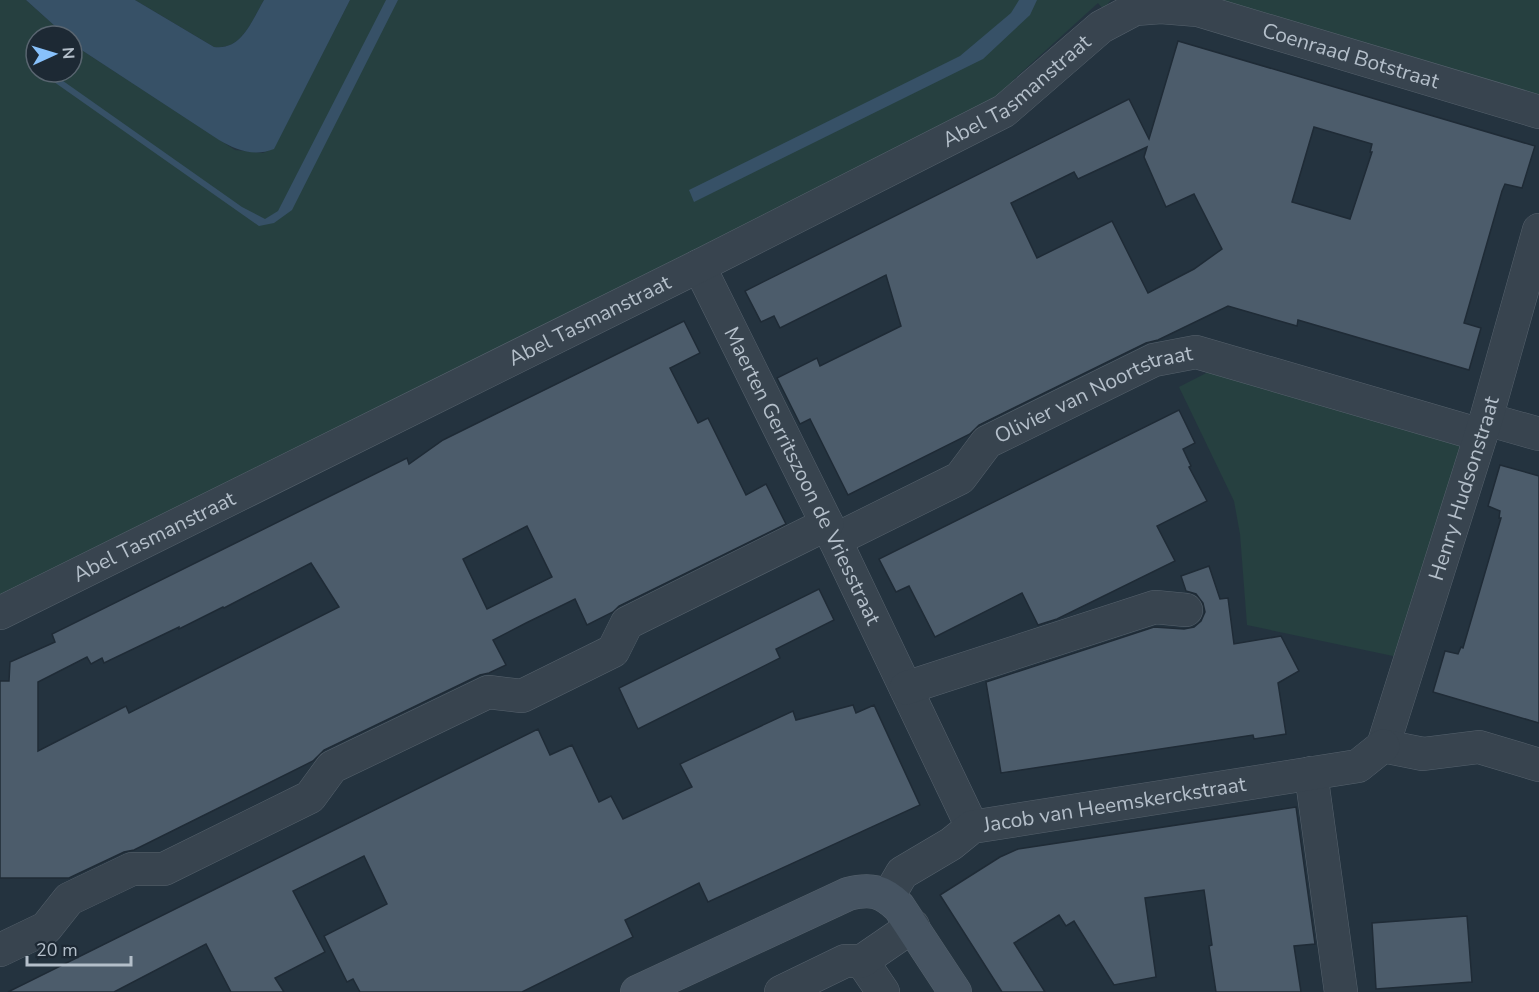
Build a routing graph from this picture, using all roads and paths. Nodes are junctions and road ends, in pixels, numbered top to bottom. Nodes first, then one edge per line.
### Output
1 (1162, 3) edge
2 (1539, 112) edge
3 (1539, 230) edge
4 (699, 266) junction
5 (1483, 427) junction
6 (1539, 434) edge
7 (831, 532) junction
8 (1186, 610) dead end
9 (0, 613) edge
10 (906, 688) junction
11 (1383, 746) junction
12 (1539, 765) edge
13 (1311, 773) junction
14 (972, 827) junction
15 (888, 897) junction
16 (913, 926) junction
17 (0, 950) edge
18 (862, 961) junction
19 (637, 992) edge
20 (781, 992) edge
21 (883, 992) edge
22 (955, 992) edge
23 (1341, 992) edge

1 - 2 street, Coenraad Botstraat
1 - 4 street, Abel Tasmanstraat
3 - 5 street, Henry Hudsonstraat
4 - 7 street, Maerten Gerritszoon de Vriesstraat
4 - 9 street, Abel Tasmanstraat
5 - 6 street, Olivier van Noortstraat
5 - 7 street, Olivier van Noortstraat
5 - 11 street, Henry Hudsonstraat
7 - 10 street, Maerten Gerritszoon de Vriesstraat
7 - 17 street, Olivier van Noortstraat
8 - 10 street
10 - 14 street, Maerten Gerritszoon de Vriesstraat
11 - 12 street
11 - 13 street, Jacob van Heemskerckstraat
13 - 14 street, Jacob van Heemskerckstraat
13 - 23 street
14 - 15 street, Jacob van Heemskerckstraat
15 - 16 street
15 - 19 street
16 - 18 street
16 - 22 street
18 - 20 street
18 - 21 street

